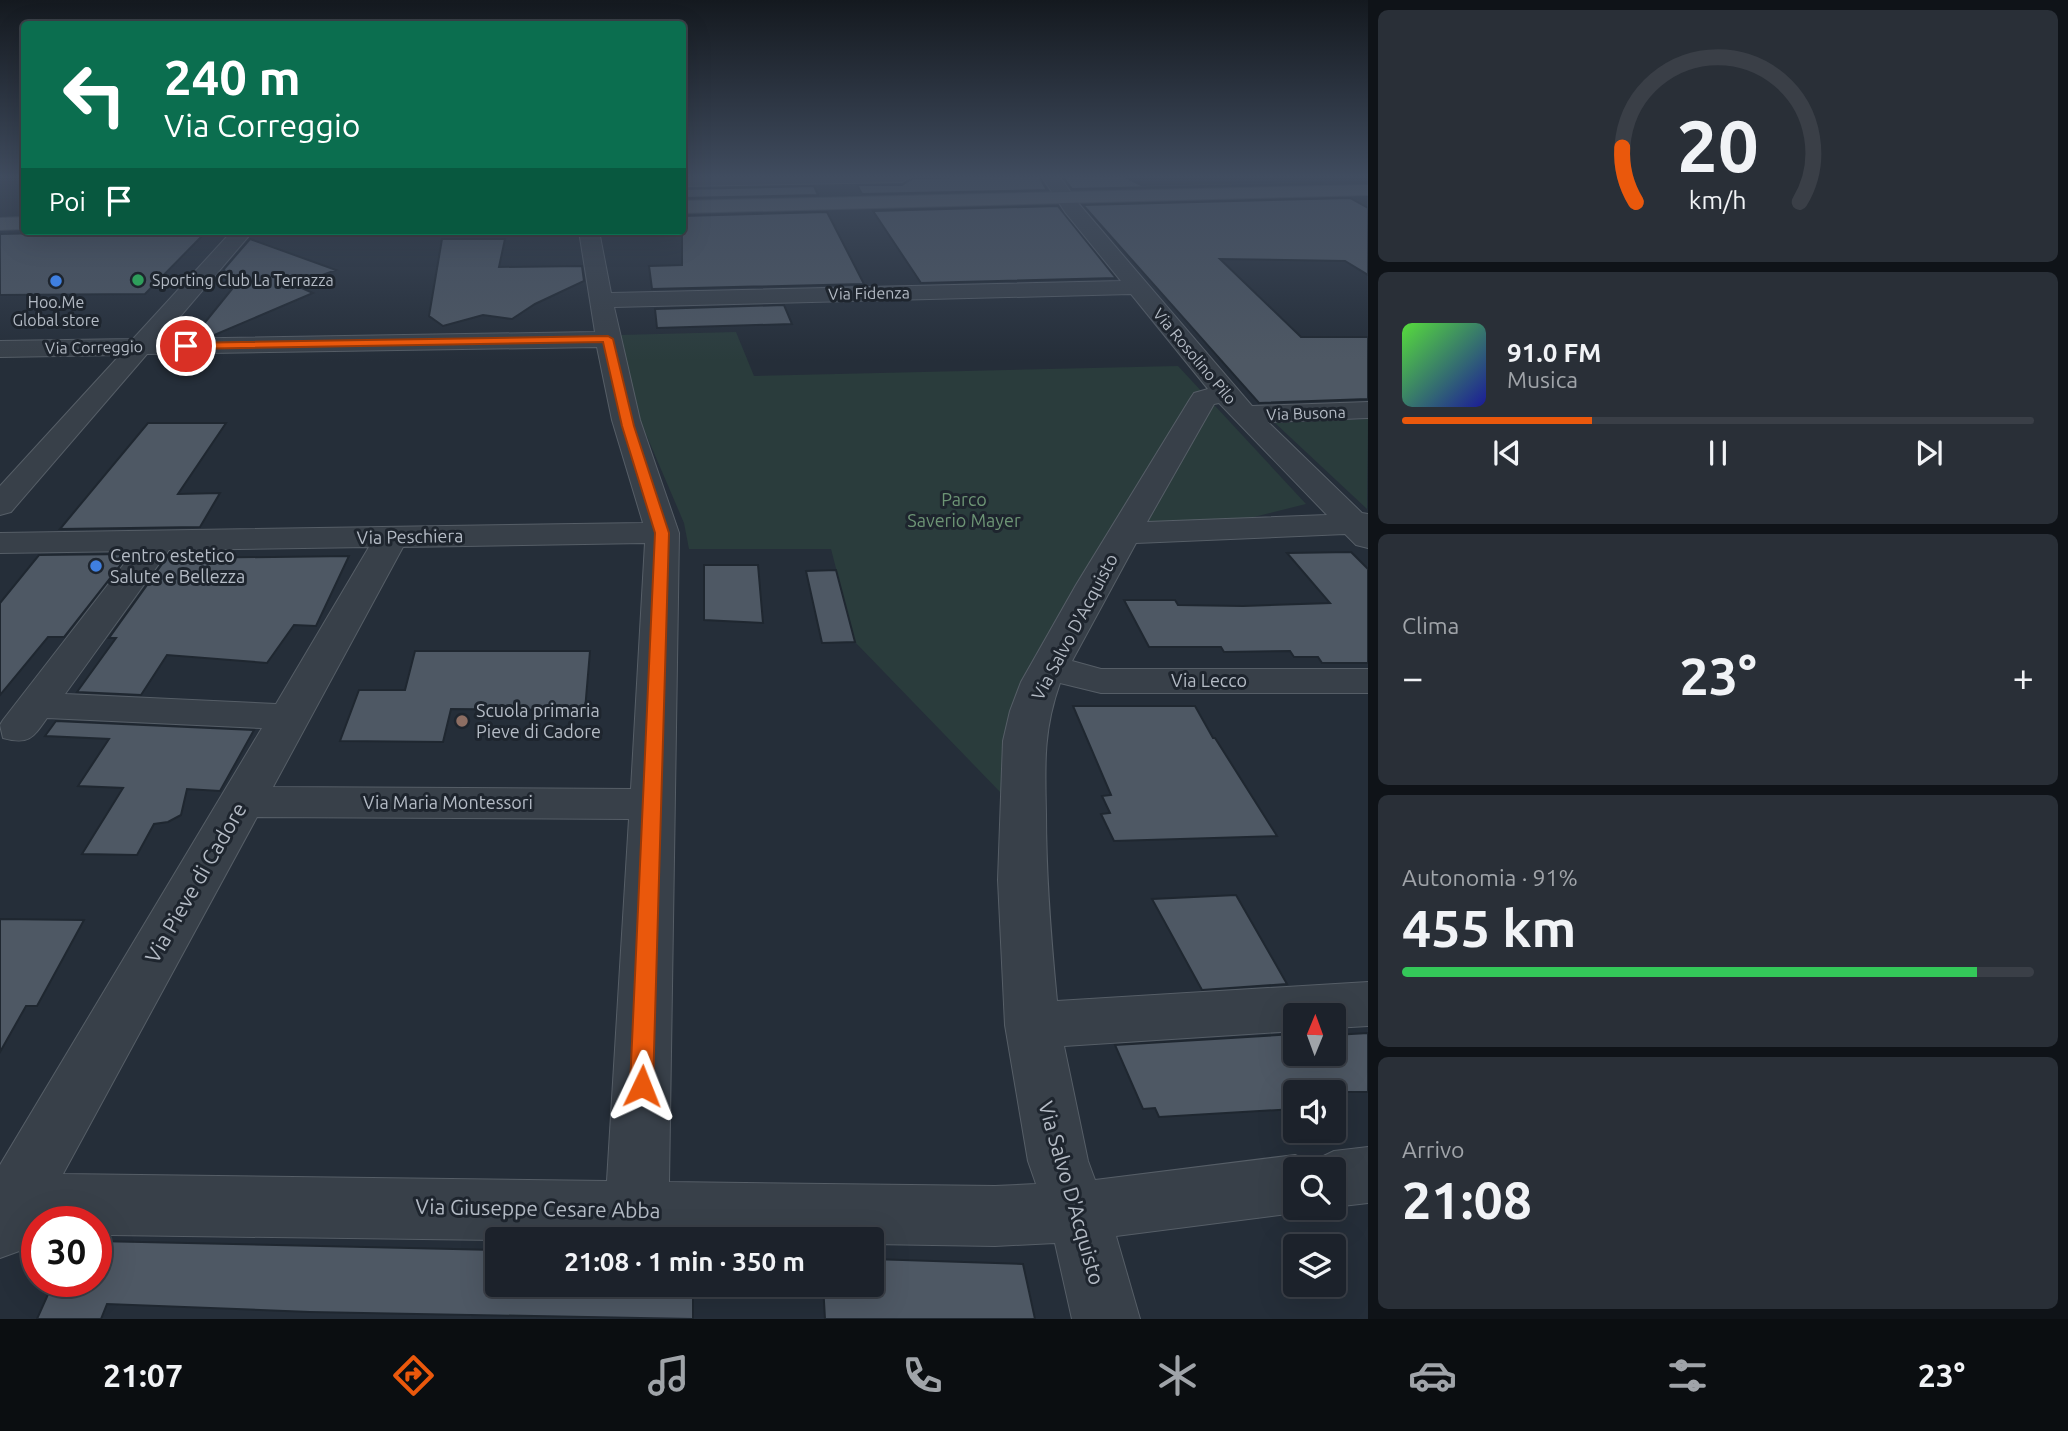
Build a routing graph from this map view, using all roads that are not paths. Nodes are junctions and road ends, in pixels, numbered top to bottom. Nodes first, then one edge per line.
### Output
1 (236, 239) edge
2 (590, 239) edge
3 (1099, 239) edge
4 (1138, 287) junction
5 (601, 300) junction
6 (608, 339) junction
7 (139, 347) junction
8 (0, 349) edge
9 (1234, 403) junction
10 (1368, 410) edge
11 (0, 505) edge
12 (1363, 528) edge
13 (662, 533) junction
14 (1127, 533) junction
15 (392, 537) junction
16 (159, 541) junction
17 (0, 543) edge
18 (1052, 667) junction
19 (1368, 681) edge
20 (290, 717) junction
21 (243, 802) junction
22 (653, 804) junction
23 (1368, 1004) edge
24 (1032, 1025) junction
25 (1368, 1175) edge
26 (1346, 1178) edge
27 (1283, 1186) edge
28 (6, 1206) edge
29 (637, 1210) junction
30 (1076, 1212) junction
31 (1106, 1319) edge

1 - 7 street
2 - 5 street
3 - 4 street, Via Rosolino Pilo
4 - 5 street, Via Fidenza
4 - 9 street, Via Rosolino Pilo
5 - 6 street
6 - 7 street, Via Correggio
6 - 13 street
7 - 8 street, Via Correggio
7 - 11 street
9 - 10 street, Via Busona
9 - 12 street, Via Rosolino Pilo
9 - 14 street, Via Salvo D'Acquisto
12 - 14 street, Via Rosolino Pilo
13 - 15 street, Via Peschiera
13 - 22 street
14 - 18 street, Via Salvo D'Acquisto
15 - 16 street, Via Peschiera
15 - 20 street, Via Pieve di Cadore
16 - 17 street, Via Peschiera
16 - 20 street
18 - 19 street, Via Lecco
18 - 24 street, Via Salvo D'Acquisto
20 - 21 street, Via Pieve di Cadore
21 - 22 street, Via Maria Montessori
21 - 28 street, Via Pieve di Cadore
22 - 29 street
23 - 24 street
24 - 30 street, Via Salvo D'Acquisto
25 - 26 street
27 - 30 street, Via Giuseppe Cesare Abba
28 - 29 street, Via Giuseppe Cesare Abba
29 - 30 street, Via Giuseppe Cesare Abba
30 - 31 street, Via Salvo D'Acquisto

